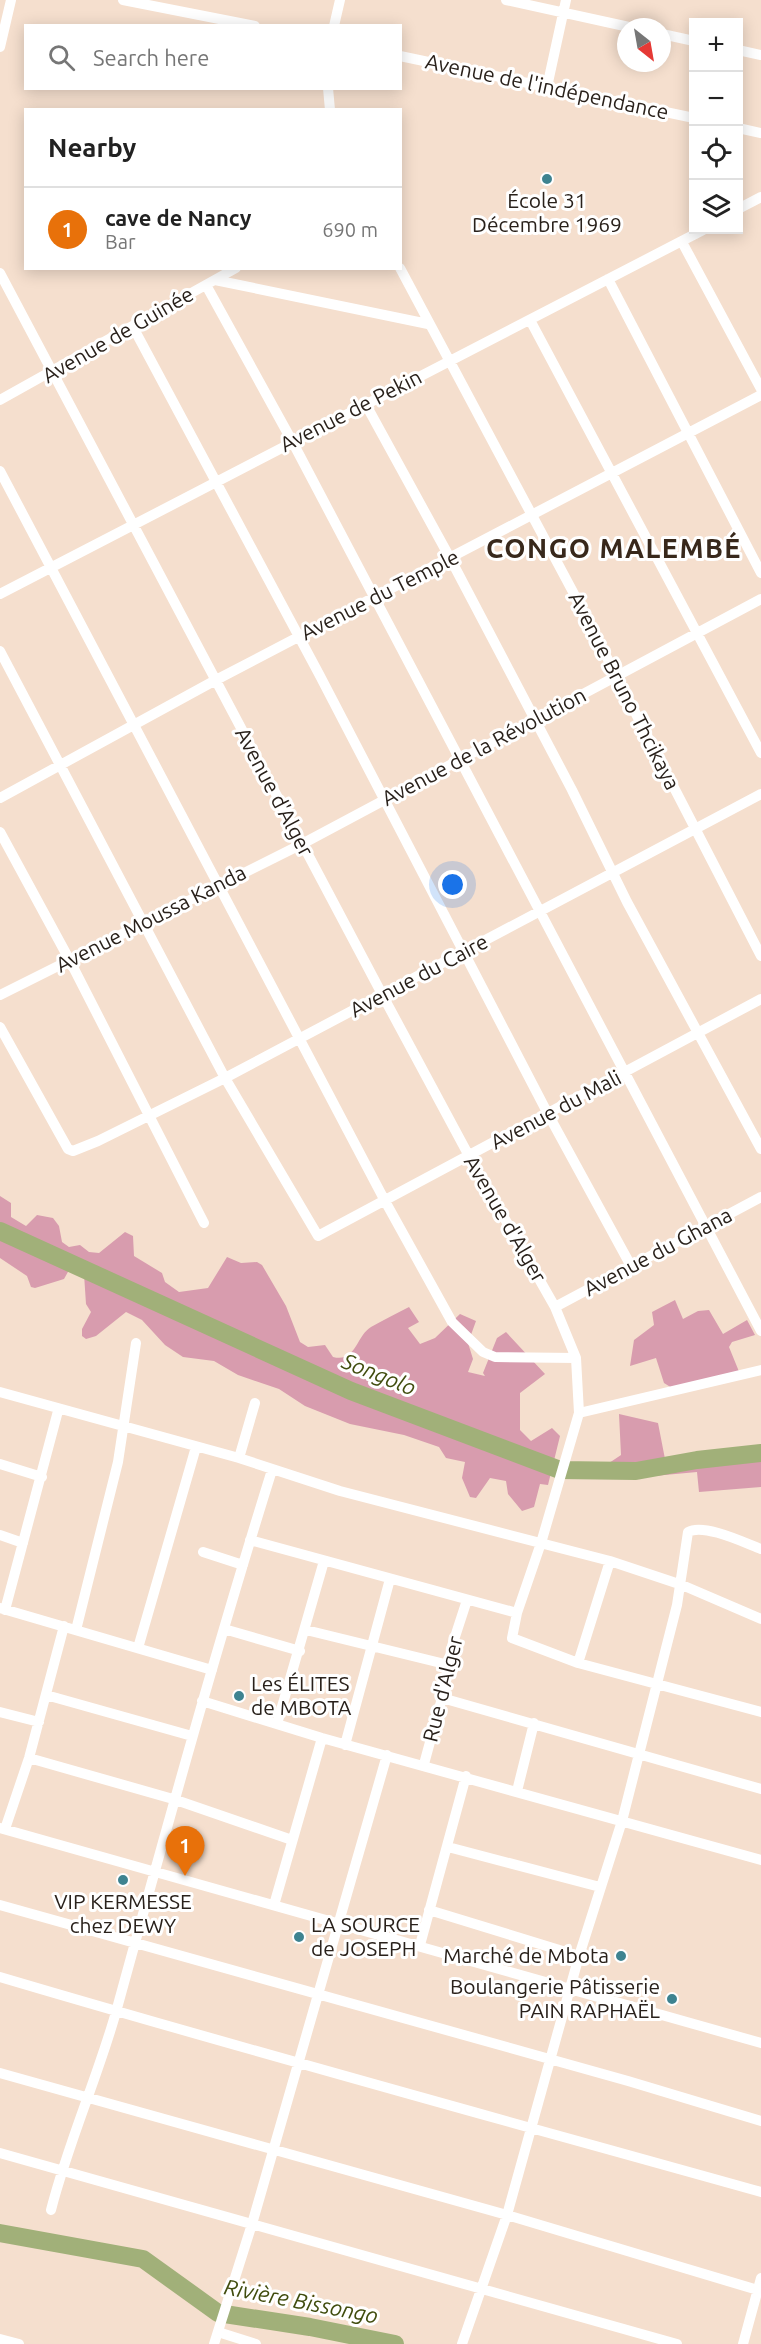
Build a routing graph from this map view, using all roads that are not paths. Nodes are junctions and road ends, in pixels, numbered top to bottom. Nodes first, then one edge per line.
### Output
1 (11, 0) edge
2 (123, 0) edge
3 (340, 0) edge
4 (506, 0) edge
5 (566, 0) edge
6 (564, 13) junction
7 (245, 24) edge
8 (334, 24) edge
9 (617, 24) edge
10 (671, 36) edge
11 (689, 40) edge
12 (0, 47) edge
13 (743, 51) edge
14 (761, 55) edge
15 (402, 56) edge
16 (547, 87) junction
17 (328, 90) edge
18 (330, 108) edge
19 (689, 117) edge
20 (743, 129) edge
21 (761, 133) edge
22 (761, 197) edge
23 (743, 206) edge
24 (696, 234) edge
25 (682, 242) junction
26 (232, 270) edge
27 (401, 270) edge
28 (0, 273) edge
29 (608, 279) junction
30 (210, 282) junction
31 (530, 320) junction
32 (428, 324) junction
33 (133, 327) junction
34 (448, 362) junction
35 (54, 372) junction
36 (761, 389) edge
37 (761, 395) edge
38 (0, 400) edge
39 (365, 403) junction
40 (687, 434) junction
41 (292, 441) junction
42 (0, 471) edge
43 (613, 472) junction
44 (215, 481) junction
45 (531, 516) junction
46 (134, 526) junction
47 (450, 558) junction
48 (51, 569) junction
49 (761, 573) edge
50 (0, 594) edge
51 (375, 598) junction
52 (761, 599) edge
53 (697, 633) junction
54 (298, 637) junction
55 (0, 651) edge
56 (616, 676) junction
57 (214, 681) junction
58 (534, 720) junction
59 (135, 726) junction
60 (761, 753) edge
61 (459, 760) junction
62 (60, 765) junction
63 (761, 794) edge
64 (0, 798) edge
65 (384, 800) junction
66 (695, 831) junction
67 (0, 832) edge
68 (302, 844) junction
69 (614, 873) junction
70 (218, 885) junction
71 (538, 912) junction
72 (144, 922) junction
73 (465, 952) junction
74 (761, 956) edge
75 (69, 959) junction
76 (0, 995) edge
77 (382, 996) junction
78 (761, 999) edge
79 (0, 1027) edge
80 (698, 1032) junction
81 (300, 1039) junction
82 (627, 1073) junction
83 (225, 1078) junction
84 (548, 1114) junction
85 (150, 1116) junction
86 (761, 1149) edge
87 (469, 1156) junction
88 (761, 1197) edge
89 (386, 1201) junction
90 (204, 1223) dead end
91 (705, 1227) junction
92 (632, 1266) junction
93 (555, 1307) junction
94 (761, 1331) edge
95 (136, 1343) dead end
96 (576, 1358) junction
97 (761, 1370) edge
98 (0, 1392) edge
99 (255, 1403) dead end
100 (58, 1411) junction
101 (579, 1413) junction
102 (124, 1427) junction
103 (196, 1447) junction
104 (239, 1458) junction
105 (0, 1464) edge
106 (272, 1470) junction
107 (42, 1477) junction
108 (0, 1535) edge
109 (250, 1540) junction
110 (541, 1542) junction
111 (23, 1543) junction
112 (761, 1549) edge
113 (203, 1552) dead end
114 (324, 1562) junction
115 (610, 1562) junction
116 (243, 1565) junction
117 (390, 1580) junction
118 (682, 1585) junction
119 (466, 1600) junction
120 (3, 1609) edge
121 (517, 1612) junction
122 (761, 1619) edge
123 (64, 1626) junction
124 (76, 1629) junction
125 (224, 1629) junction
126 (306, 1630) junction
127 (371, 1647) junction
128 (138, 1648) junction
129 (300, 1651) junction
130 (578, 1664) junction
131 (449, 1665) junction
132 (212, 1670) junction
133 (655, 1683) junction
134 (46, 1695) junction
135 (442, 1698) junction
136 (202, 1701) junction
137 (0, 1712) edge
138 (761, 1712) edge
139 (39, 1722) junction
140 (534, 1723) junction
141 (277, 1724) junction
142 (192, 1736) junction
143 (322, 1738) junction
144 (345, 1744) junction
145 (387, 1755) junction
146 (639, 1755) junction
147 (29, 1758) junction
148 (424, 1764) junction
149 (466, 1776) junction
150 (761, 1789) edge
151 (517, 1791) junction
152 (173, 1799) junction
153 (622, 1821) junction
154 (2, 1829) edge
155 (292, 1840) junction
156 (448, 1847) junction
157 (761, 1860) edge
158 (153, 1872) junction
159 (600, 1887) junction
160 (0, 1905) edge
161 (274, 1905) junction
162 (429, 1910) junction
163 (338, 1922) junction
164 (135, 1944) junction
165 (420, 1945) junction
166 (579, 1956) junction
167 (0, 1977) edge
168 (570, 1991) junction
169 (316, 1994) junction
170 (116, 2011) junction
171 (761, 2043) edge
172 (549, 2060) junction
173 (296, 2064) junction
174 (0, 2073) edge
175 (89, 2097) junction
176 (761, 2121) edge
177 (530, 2130) junction
178 (273, 2151) junction
179 (0, 2152) edge
180 (62, 2169) junction
181 (761, 2192) edge
182 (51, 2210) dead end
183 (507, 2215) junction
184 (252, 2224) junction
185 (761, 2278) edge
186 (483, 2288) junction
187 (759, 2291) edge
188 (218, 2331) junction
189 (0, 2339) edge
190 (19, 2344) edge
191 (214, 2344) edge
192 (256, 2344) edge
193 (462, 2344) edge
194 (677, 2344) edge
195 (743, 2344) edge

1 - 12 street
2 - 7 street
3 - 8 street
4 - 6 street
5 - 6 street
6 - 9 street
6 - 16 street
10 - 11 street
13 - 14 street
15 - 16 street, Avenue de l'indépendance
16 - 19 street, Avenue de l'indépendance
17 - 18 street
20 - 21 street
22 - 23 street
24 - 25 street, Avenue de Pekin
25 - 29 street, Avenue de Pekin
25 - 36 street
26 - 30 street, Avenue de Guinée
27 - 32 street, Avenue Bruno Thcikaya
28 - 35 street, Avenue d'Alger
29 - 31 street, Avenue de Pekin
29 - 40 street
30 - 32 street
30 - 33 street, Avenue de Guinée
30 - 41 street
31 - 34 street, Avenue de Pekin
31 - 43 street
32 - 34 street, Avenue Bruno Thcikaya
33 - 35 street, Avenue de Guinée
33 - 44 street
34 - 39 street, Avenue de Pekin
34 - 45 street, Avenue Bruno Thcikaya
35 - 38 street, Avenue de Guinée
35 - 46 street, Avenue d'Alger
37 - 40 street, Avenue du Temple
39 - 41 street, Avenue de Pekin
39 - 47 street
40 - 43 street, Avenue du Temple
40 - 49 street
41 - 44 street, Avenue de Pekin
41 - 51 street
42 - 48 street
43 - 45 street, Avenue du Temple
43 - 53 street
44 - 46 street, Avenue de Pekin
44 - 54 street
45 - 47 street, Avenue du Temple
45 - 56 street, Avenue Bruno Thcikaya
46 - 48 street, Avenue de Pekin
46 - 57 street, Avenue d'Alger
47 - 51 street, Avenue du Temple
47 - 58 street
48 - 50 street, Avenue de Pekin
48 - 59 street
51 - 54 street, Avenue du Temple
51 - 61 street
52 - 53 street, Avenue de la Révolution
53 - 56 street, Avenue de la Révolution
53 - 60 street
54 - 57 street, Avenue du Temple
54 - 65 street
55 - 62 street
56 - 58 street, Avenue de la Révolution
56 - 66 street, Avenue Bruno Thcikaya
57 - 59 street, Avenue du Temple
57 - 68 street, Avenue d'Alger
58 - 61 street, Avenue de la Révolution
58 - 69 street
59 - 62 street, Avenue du Temple
59 - 70 street
61 - 65 street, Avenue de la Révolution
61 - 71 street
62 - 64 street, Avenue du Temple
62 - 72 street
63 - 66 street, Avenue du Caire
65 - 68 street, Avenue de la Révolution
65 - 73 street
66 - 69 street, Avenue du Caire
66 - 74 street, Avenue Bruno Thcikaya
67 - 75 street
68 - 70 street, Avenue Moussa Kanda
68 - 77 street, Avenue d'Alger
69 - 71 street, Avenue du Caire
69 - 80 street
70 - 72 street, Avenue Moussa Kanda
70 - 81 street
71 - 73 street, Avenue du Caire
71 - 82 street
72 - 75 street, Avenue Moussa Kanda
72 - 83 street
73 - 77 street, Avenue du Caire
73 - 84 street
75 - 76 street, Avenue Moussa Kanda
75 - 85 street
77 - 81 street, Avenue du Caire
77 - 87 street, Avenue d'Alger
78 - 80 street, Avenue du Mali
79 - 85 street, Avenue du Caire
80 - 82 street, Avenue du Mali
80 - 86 street
81 - 83 street, Avenue du Caire
81 - 89 street
82 - 84 street, Avenue du Mali
82 - 91 street
83 - 85 street, Avenue du Caire
83 - 89 street, Avenue du Mali
84 - 87 street, Avenue du Mali
84 - 92 street
85 - 90 street
87 - 89 street, Avenue du Mali
87 - 93 street, Avenue d'Alger
88 - 91 street, Avenue du Ghana
89 - 96 street
91 - 92 street, Avenue du Ghana
91 - 94 street
92 - 93 street, Avenue du Ghana
93 - 96 street
95 - 102 street
96 - 101 street
97 - 101 street
98 - 100 street
99 - 104 street
100 - 102 street
100 - 107 street
101 - 110 street
102 - 103 street
102 - 124 street
103 - 104 street
103 - 128 street
104 - 106 street
105 - 107 street
106 - 109 street
106 - 110 street
107 - 111 street
108 - 111 street
109 - 114 street
109 - 116 street
110 - 115 street
110 - 121 street
111 - 120 street
112 - 118 street
113 - 116 street
114 - 117 street
114 - 126 street
115 - 118 street
115 - 130 street
116 - 125 street
117 - 119 street
117 - 127 street
118 - 122 street
118 - 133 street
119 - 121 street
119 - 131 street, Rue d'Alger
120 - 123 street
121 - 130 street
123 - 124 street
123 - 134 street
124 - 128 street
125 - 129 street
125 - 132 street
126 - 127 street
126 - 129 street
127 - 131 street
127 - 144 street
128 - 132 street
129 - 141 street
130 - 133 street
131 - 135 street, Rue d'Alger
132 - 136 street
133 - 138 street
133 - 146 street
134 - 139 street
134 - 142 street
135 - 140 street
135 - 148 street, Rue d'Alger
136 - 141 street, Rue d'Alger
136 - 142 street
137 - 139 street
139 - 147 street
140 - 146 street
140 - 151 street
141 - 143 street, Rue d'Alger
142 - 152 street
143 - 144 street, Rue d'Alger
143 - 155 street
144 - 145 street, Rue d'Alger
145 - 148 street, Rue d'Alger
145 - 163 street
146 - 150 street
146 - 153 street
147 - 152 street
147 - 154 street
148 - 149 street
149 - 151 street
149 - 156 street
151 - 153 street
152 - 155 street
152 - 158 street
153 - 157 street
153 - 159 street
154 - 158 street
155 - 161 street
156 - 159 street
156 - 162 street
158 - 161 street
158 - 164 street
159 - 166 street
160 - 164 street
161 - 163 street
162 - 165 street
162 - 166 street
163 - 165 street
163 - 169 street
164 - 169 street
164 - 170 street
165 - 168 street
166 - 168 street
167 - 170 street
168 - 171 street
168 - 172 street
169 - 172 street
169 - 173 street
170 - 173 street
170 - 175 street
172 - 176 street
172 - 177 street
173 - 177 street
173 - 178 street
174 - 175 street
175 - 178 street
175 - 180 street
177 - 181 street
177 - 183 street
178 - 183 street
178 - 184 street
179 - 180 street
180 - 182 street
180 - 184 street
183 - 186 street
183 - 187 street
184 - 186 street
184 - 188 street
185 - 187 street
186 - 193 street
186 - 194 street
187 - 195 street
188 - 191 street
188 - 192 street
189 - 190 street

